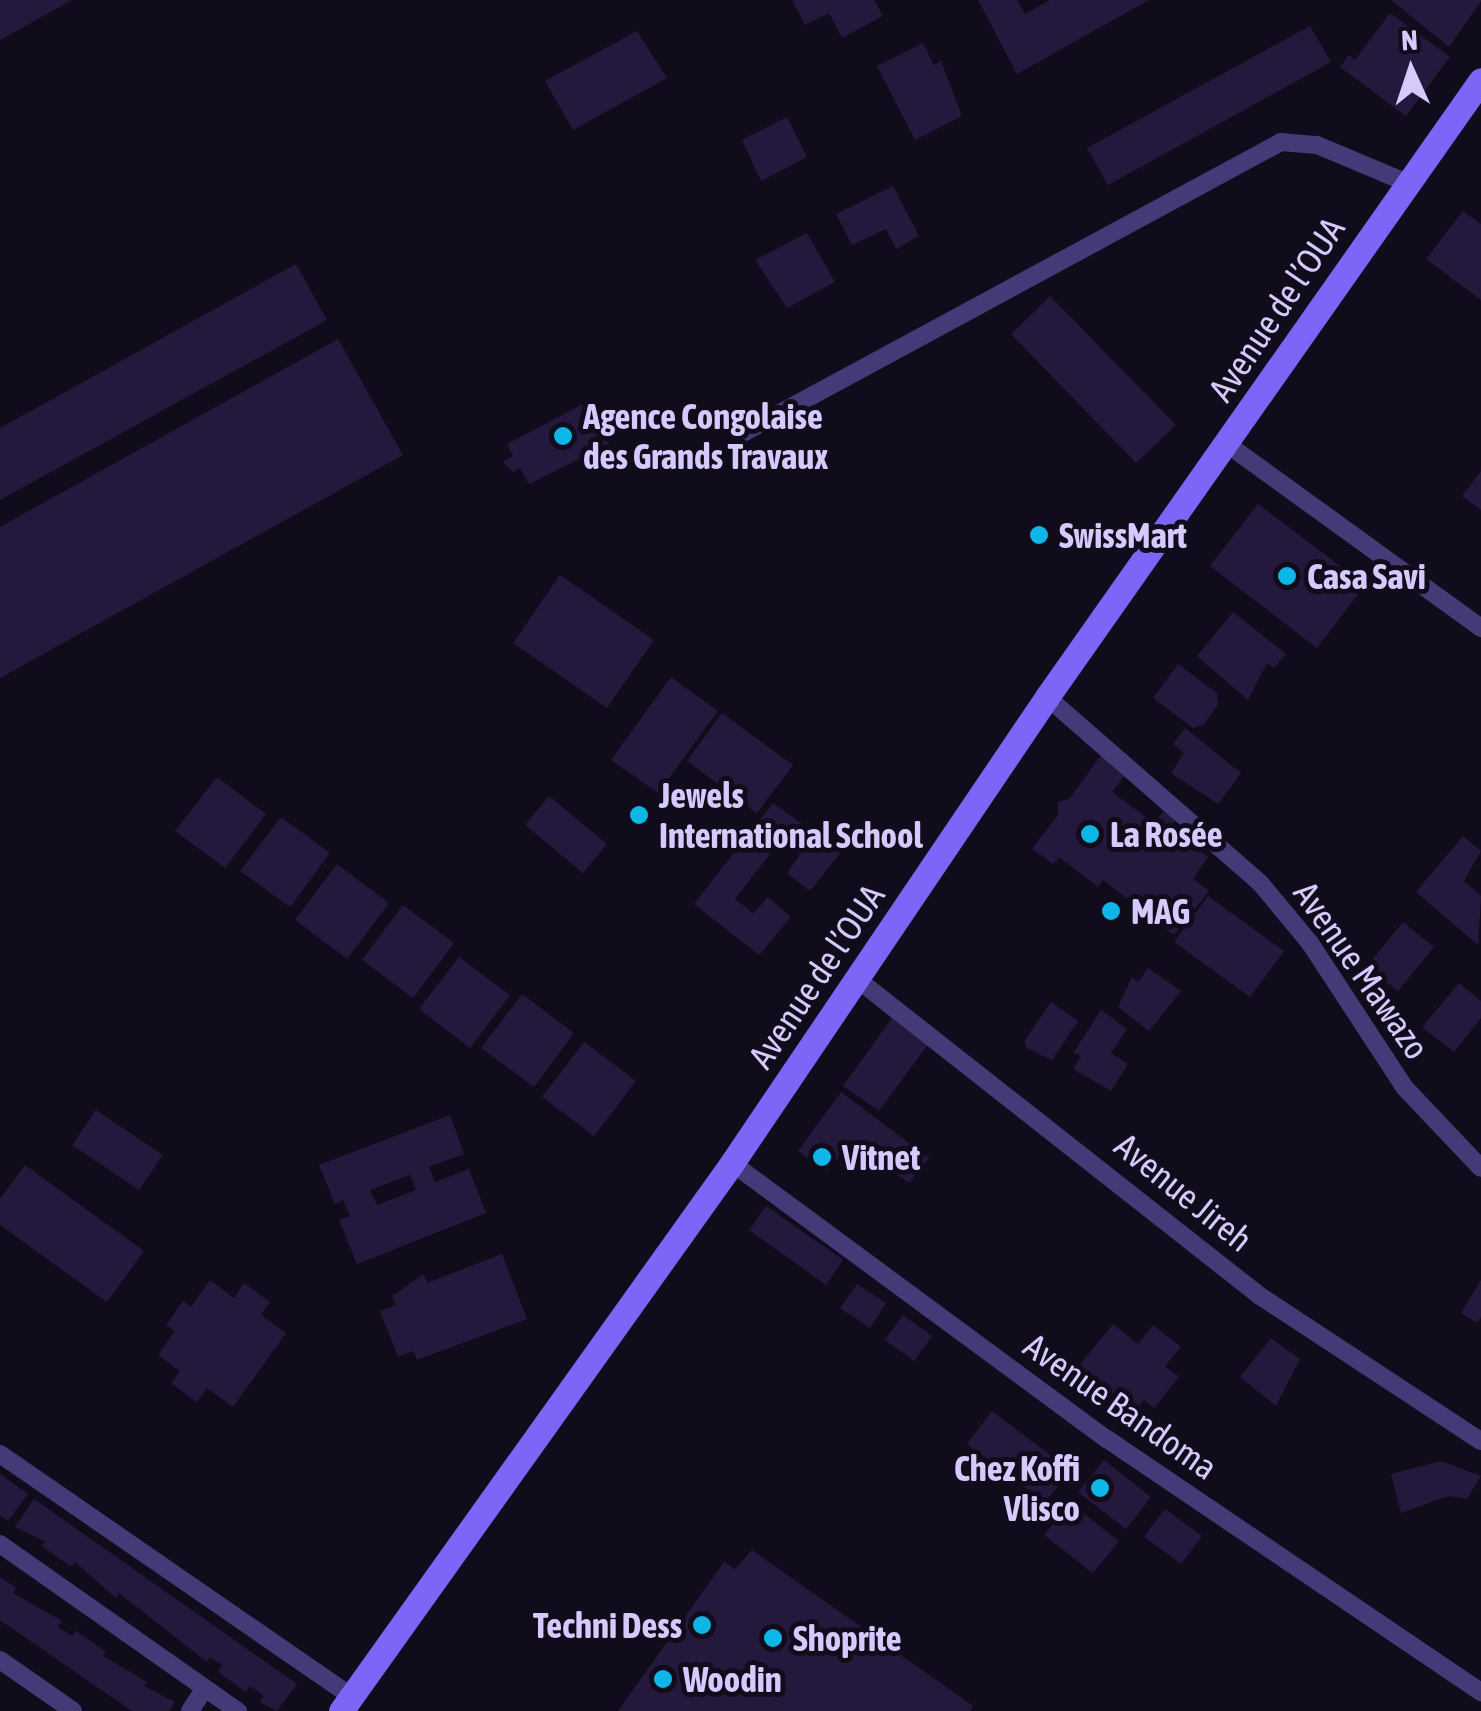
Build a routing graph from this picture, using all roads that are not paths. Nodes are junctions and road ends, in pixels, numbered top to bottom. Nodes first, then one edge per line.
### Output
1 (1481, 80) edge
2 (1405, 182) junction
3 (741, 434) dead end
4 (1227, 444) junction
5 (1481, 628) edge
6 (1047, 697) junction
7 (857, 979) junction
8 (732, 1163) junction
9 (1481, 1168) edge
10 (1481, 1441) edge
11 (0, 1454) edge
12 (0, 1544) edge
13 (4, 1670) edge
14 (205, 1688) junction
15 (1481, 1692) edge
16 (346, 1704) edge
17 (72, 1711) edge
18 (190, 1711) edge
19 (238, 1711) edge

1 - 2 main road, Avenue de l’OUA
2 - 3 street
2 - 4 main road, Avenue de l’OUA
4 - 5 street
4 - 6 main road, Avenue de l’OUA
6 - 7 main road, Avenue de l’OUA
6 - 9 street, Avenue Mawazo
7 - 8 main road, Avenue de l’OUA
7 - 10 street, Avenue Jireh
8 - 15 street, Avenue Bandoma
8 - 16 main road, Avenue de l’OUA
11 - 16 street
12 - 14 street
13 - 17 street
14 - 18 street
14 - 19 street

